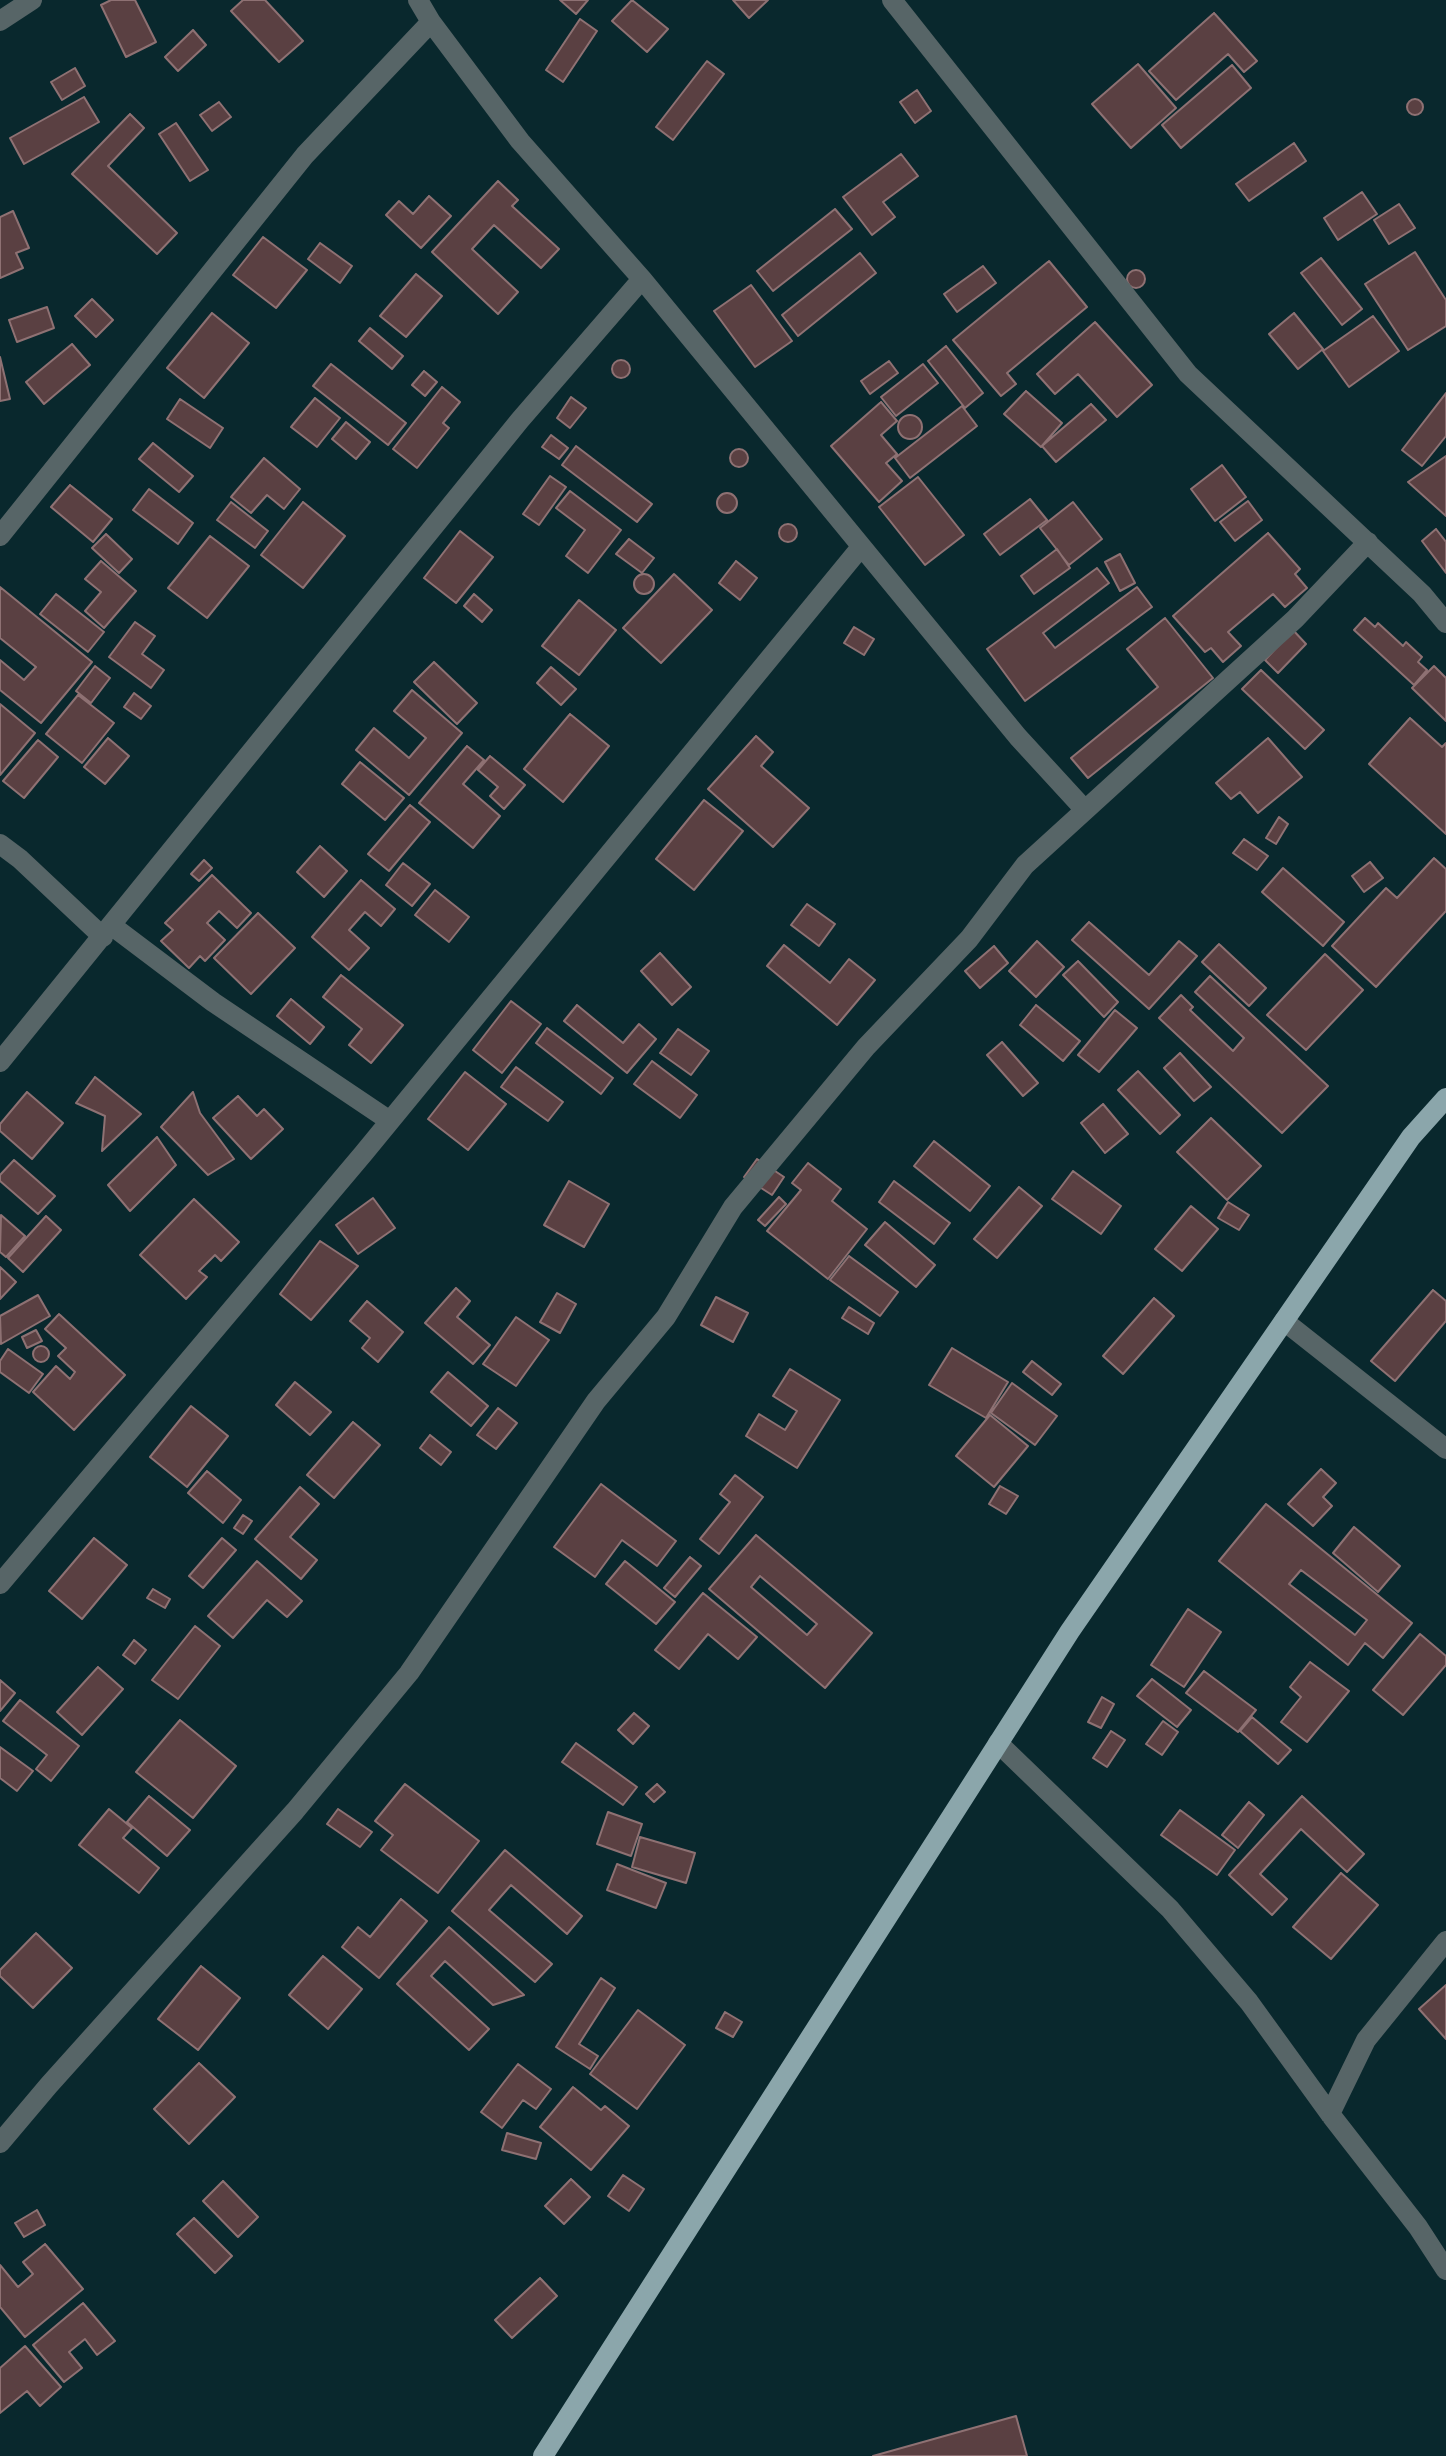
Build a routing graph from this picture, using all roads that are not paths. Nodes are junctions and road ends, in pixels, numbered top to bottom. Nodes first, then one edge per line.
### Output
1 (32, 0) edge
2 (418, 0) edge
3 (892, 0) edge
4 (0, 21) edge
5 (431, 22) junction
6 (642, 279) junction
7 (0, 536) edge
8 (1368, 542) junction
9 (861, 547) junction
10 (1446, 623) edge
11 (1085, 810) junction
12 (0, 844) edge
13 (107, 931) junction
14 (0, 1062) edge
15 (1446, 1098) edge
16 (390, 1121) junction
17 (1284, 1321) junction
18 (1446, 1449) edge
19 (0, 1584) edge
20 (998, 1743) junction
21 (1446, 1941) edge
22 (1330, 2114) junction
23 (0, 2143) edge
24 (1446, 2270) edge
25 (543, 2456) edge

1 - 4 street
2 - 5 street
3 - 8 street
5 - 6 street
5 - 7 street
6 - 9 street
6 - 13 street
8 - 10 street
8 - 11 street
9 - 11 street
9 - 16 street
11 - 23 street
12 - 13 street
13 - 14 street
13 - 16 street
15 - 17 main road
16 - 19 street
17 - 18 street
17 - 20 main road
20 - 22 street
20 - 25 main road
21 - 22 street
22 - 24 street

